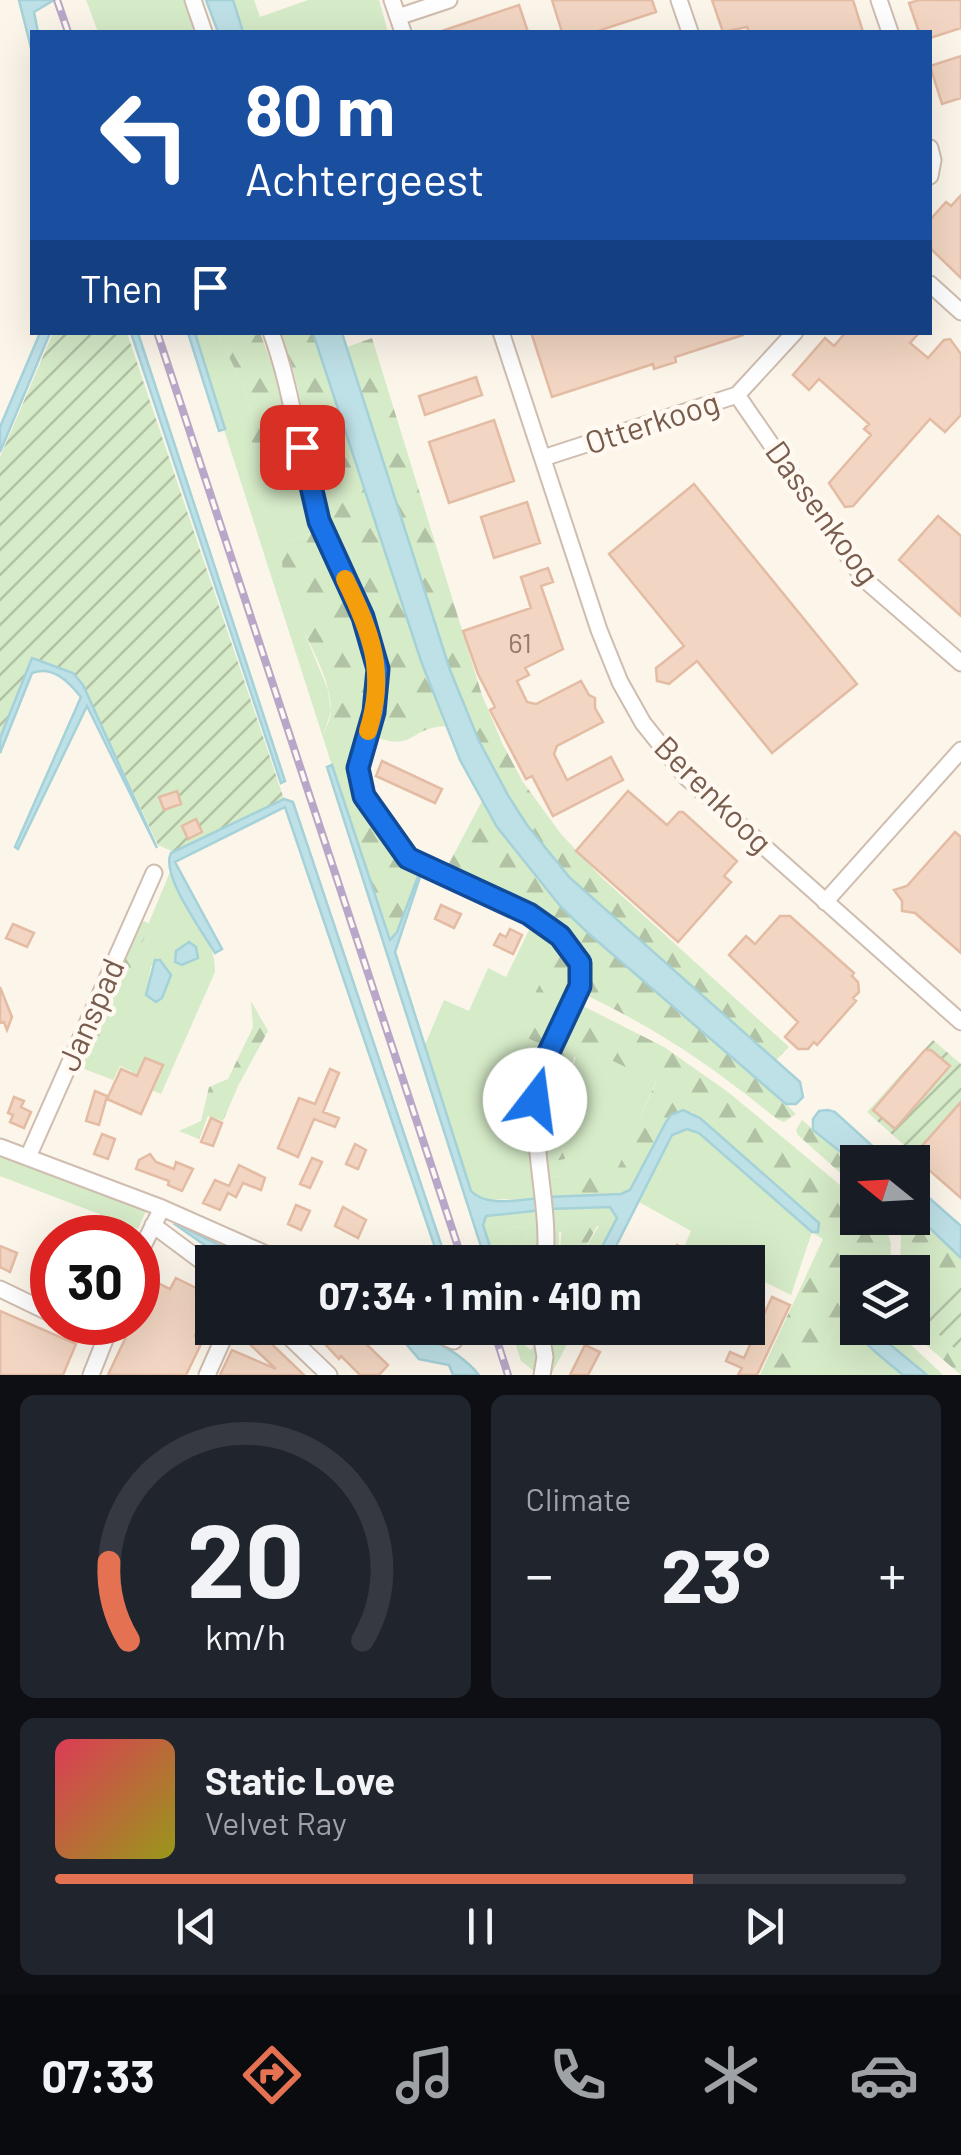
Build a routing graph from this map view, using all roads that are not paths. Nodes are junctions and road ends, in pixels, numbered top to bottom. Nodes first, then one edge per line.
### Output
1 (193, 0) edge
2 (392, 0) edge
3 (449, 0) edge
4 (679, 0) edge
5 (879, 0) edge
6 (400, 25) edge
7 (203, 30) edge
8 (689, 30) edge
9 (889, 30) edge
10 (932, 286) edge
11 (961, 312) edge
12 (271, 335) edge
13 (503, 335) edge
14 (792, 335) edge
15 (738, 395) junction
16 (542, 458) junction
17 (961, 663) edge
18 (961, 750) edge
19 (154, 873) dead end
20 (826, 902) junction
21 (961, 1022) edge
22 (0, 1147) edge
23 (28, 1156) junction
24 (162, 1208) junction
25 (158, 1215) edge
26 (160, 1230) edge
27 (246, 1245) edge
28 (545, 1245) edge
29 (195, 1257) edge
30 (0, 1289) edge
31 (30, 1303) edge
32 (103, 1345) edge
33 (221, 1345) edge
34 (298, 1345) edge
35 (542, 1345) edge
36 (91, 1375) edge
37 (208, 1375) edge
38 (329, 1375) edge
39 (542, 1375) edge

1 - 7 street
2 - 6 street
3 - 6 street
4 - 8 street
5 - 9 street
10 - 11 street
12 - 28 street
13 - 16 street, Berenkoog
14 - 15 street, Otterkoog
15 - 16 street, Otterkoog
15 - 17 street, Dassenkoog
16 - 20 street, Berenkoog
18 - 20 street
19 - 23 street, Janspad
20 - 21 street, Berenkoog
22 - 23 street
23 - 24 street
24 - 25 street
24 - 27 street
26 - 29 street
30 - 31 street
32 - 36 street
33 - 37 street
34 - 38 street
35 - 39 street

